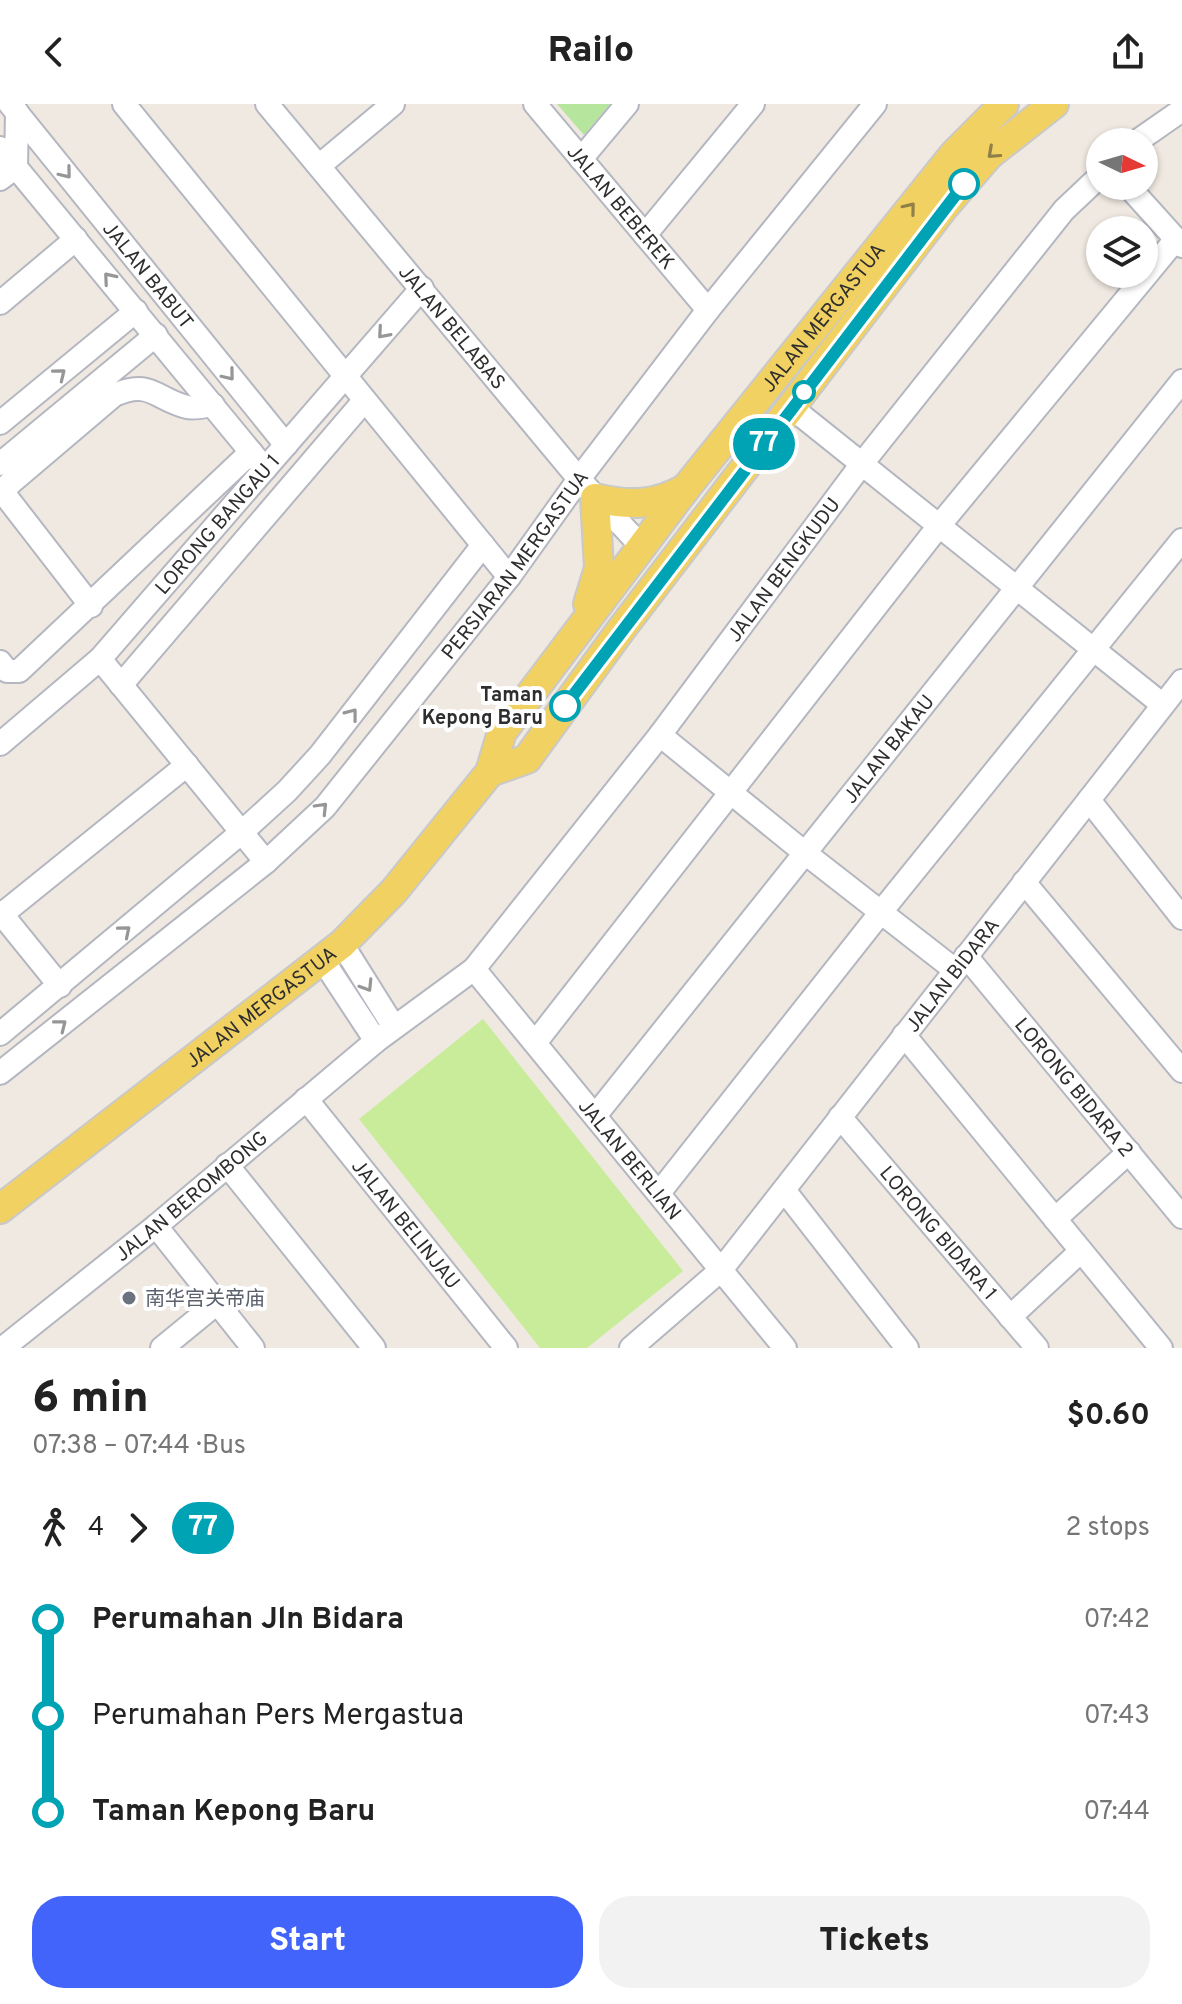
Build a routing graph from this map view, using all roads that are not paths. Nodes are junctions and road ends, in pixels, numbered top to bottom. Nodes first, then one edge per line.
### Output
1 (124, 104) edge
2 (267, 104) edge
3 (393, 104) edge
4 (535, 104) edge
5 (627, 104) edge
6 (753, 104) edge
7 (875, 104) edge
8 (1004, 104) edge
9 (1054, 104) edge
10 (1182, 110) edge
11 (13, 111) edge
12 (1156, 128) edge
13 (0, 148) edge
14 (581, 159) junction
15 (319, 166) junction
16 (8, 173) edge
17 (1086, 189) edge
18 (1141, 200) edge
19 (645, 235) junction
20 (76, 239) junction
21 (1179, 242) edge
22 (422, 288) junction
23 (0, 303) edge
24 (708, 310) junction
25 (136, 311) junction
26 (156, 335) junction
27 (344, 377) junction
28 (1182, 381) edge
29 (364, 401) junction
30 (213, 405) junction
31 (792, 408) junction
32 (0, 423) edge
33 (286, 445) junction
34 (258, 460) junction
35 (0, 464) edge
36 (861, 465) junction
37 (686, 488) junction
38 (587, 489) junction
39 (6, 507) edge
40 (938, 527) junction
41 (695, 534) junction
42 (1182, 540) edge
43 (483, 545) junction
44 (641, 546) junction
45 (509, 577) junction
46 (1015, 589) junction
47 (91, 606) junction
48 (620, 631) junction
49 (574, 634) junction
50 (1093, 651) junction
51 (100, 659) junction
52 (0, 662) edge
53 (1182, 681) edge
54 (121, 685) junction
55 (1163, 705) junction
56 (660, 735) junction
57 (0, 744) edge
58 (187, 765) junction
59 (490, 772) junction
60 (731, 793) junction
61 (1089, 800) junction
62 (242, 832) junction
63 (805, 853) junction
64 (266, 862) junction
65 (1024, 882) junction
66 (881, 912) junction
67 (1, 914) edge
68 (1182, 918) edge
69 (332, 952) junction
70 (961, 963) junction
71 (474, 969) junction
72 (60, 986) junction
73 (0, 1034) edge
74 (385, 1034) junction
75 (904, 1035) junction
76 (535, 1043) junction
77 (1182, 1071) edge
78 (0, 1073) edge
79 (306, 1099) junction
80 (595, 1116) junction
81 (840, 1117) junction
82 (1129, 1152) junction
83 (227, 1165) junction
84 (784, 1190) junction
85 (659, 1193) junction
86 (0, 1209) edge
87 (1182, 1217) edge
88 (1055, 1219) junction
89 (156, 1226) junction
90 (1081, 1251) junction
91 (721, 1270) junction
92 (217, 1303) junction
93 (1010, 1317) junction
94 (638, 1346) edge
95 (1031, 1346) edge
96 (504, 1347) edge
97 (3, 1348) edge
98 (162, 1348) edge
99 (253, 1348) edge
100 (374, 1348) edge
101 (785, 1348) edge
102 (907, 1348) edge
103 (1161, 1348) edge

1 - 27 street
2 - 15 street, JALAN BELABAS
3 - 15 street
4 - 14 street, JALAN BEBEREK
5 - 14 street
6 - 19 street
7 - 24 street, PERSIARAN MERGASTUA
37 -> 8 main road, JALAN MERGASTUA
9 -> 31 main road, JALAN MERGASTUA
10 - 12 street
11 - 16 street
11 -> 33 street, JALAN BABUT
13 - 16 street, JALAN BABUT
14 - 19 street, JALAN BEBEREK
15 - 22 street, JALAN BELABAS
16 - 20 street, JALAN BABUT
17 - 36 street, JALAN BENGKUDU
18 - 21 street
19 - 24 street, JALAN BEBEREK
20 - 23 street
25 -> 20 street, JALAN BABUT
21 - 40 street
22 -> 27 street, LORONG BANGAU 1
22 - 38 street, JALAN BELABAS
24 - 38 street, PERSIARAN MERGASTUA
25 - 26 street, JALAN BABUT
32 -> 25 street
26 - 30 street, JALAN BABUT
26 - 35 street
27 - 29 street
27 - 33 street, LORONG BANGAU 1
28 - 46 street, JALAN BAKAU
29 - 43 street
29 - 54 street
30 - 34 street, JALAN BABUT
30 - 39 street
31 - 36 street
31 - 41 main road, JALAN MERGASTUA
33 - 34 street, LORONG BANGAU 1
34 - 47 street
34 - 51 street, LORONG BANGAU 1
36 - 40 street
36 - 56 street, JALAN BENGKUDU
37 - 38 main road
37 - 44 main road, JALAN MERGASTUA
38 - 44 street, JALAN BELABAS
38 - 45 street, PERSIARAN MERGASTUA
38 - 49 main road
39 - 47 street
40 - 46 street
40 - 60 street
41 - 44 main road
41 - 48 main road, JALAN MERGASTUA
42 - 50 street
43 - 45 street
62 -> 43 street
44 - 48 main road
44 - 49 main road, JALAN MERGASTUA
64 -> 45 street, PERSIARAN MERGASTUA
46 - 50 street
46 - 63 street, JALAN BAKAU
47 - 52 street
48 - 59 main road, JALAN MERGASTUA
49 - 59 main road, JALAN MERGASTUA
50 - 55 street
50 - 66 street
51 - 54 street
51 - 57 street, LORONG BANGAU 1
53 - 55 street, JALAN BIDARA
54 - 58 street
55 - 61 street, JALAN BIDARA
56 - 60 street, LORONG BIDARA 2
56 - 71 street, JALAN BENGKUDU
58 - 62 street
58 - 67 street
59 - 69 main road, JALAN MERGASTUA
60 - 63 street, LORONG BIDARA 2
60 - 76 street
61 - 65 street, JALAN BIDARA
61 - 68 street
62 - 64 street
72 -> 62 street
63 - 66 street, LORONG BIDARA 2
63 - 80 street, JALAN BAKAU
78 -> 64 street, PERSIARAN MERGASTUA
65 - 70 street, JALAN BIDARA
65 - 77 street
66 - 70 street, LORONG BIDARA 2
66 - 85 street
67 - 72 street
69 - 74 street
69 - 86 main road, JALAN MERGASTUA
70 - 75 street, JALAN BIDARA
70 - 82 street, LORONG BIDARA 2
71 - 74 street, JALAN BEROMBONG
71 - 76 street, JALAN BERLIAN
72 - 73 street
74 - 79 street, JALAN BEROMBONG
75 - 81 street, JALAN BIDARA
75 - 88 street
76 - 80 street, JALAN BERLIAN
79 - 83 street, JALAN BEROMBONG
79 - 96 street, JALAN BELINJAU
80 - 85 street, JALAN BERLIAN
81 - 84 street, JALAN BIDARA
81 - 93 street, LORONG BIDARA 1
82 - 87 street, LORONG BIDARA 2
82 - 88 street
83 - 89 street, JALAN BEROMBONG
83 - 100 street
84 - 91 street, JALAN BIDARA
84 - 102 street
85 - 91 street, JALAN BERLIAN
88 - 90 street
89 - 92 street
89 - 97 street, JALAN BEROMBONG
90 - 93 street
90 - 103 street
91 - 94 street, JALAN BIDARA
91 - 101 street, JALAN BERLIAN
92 - 98 street
92 - 99 street
93 - 95 street, LORONG BIDARA 1

